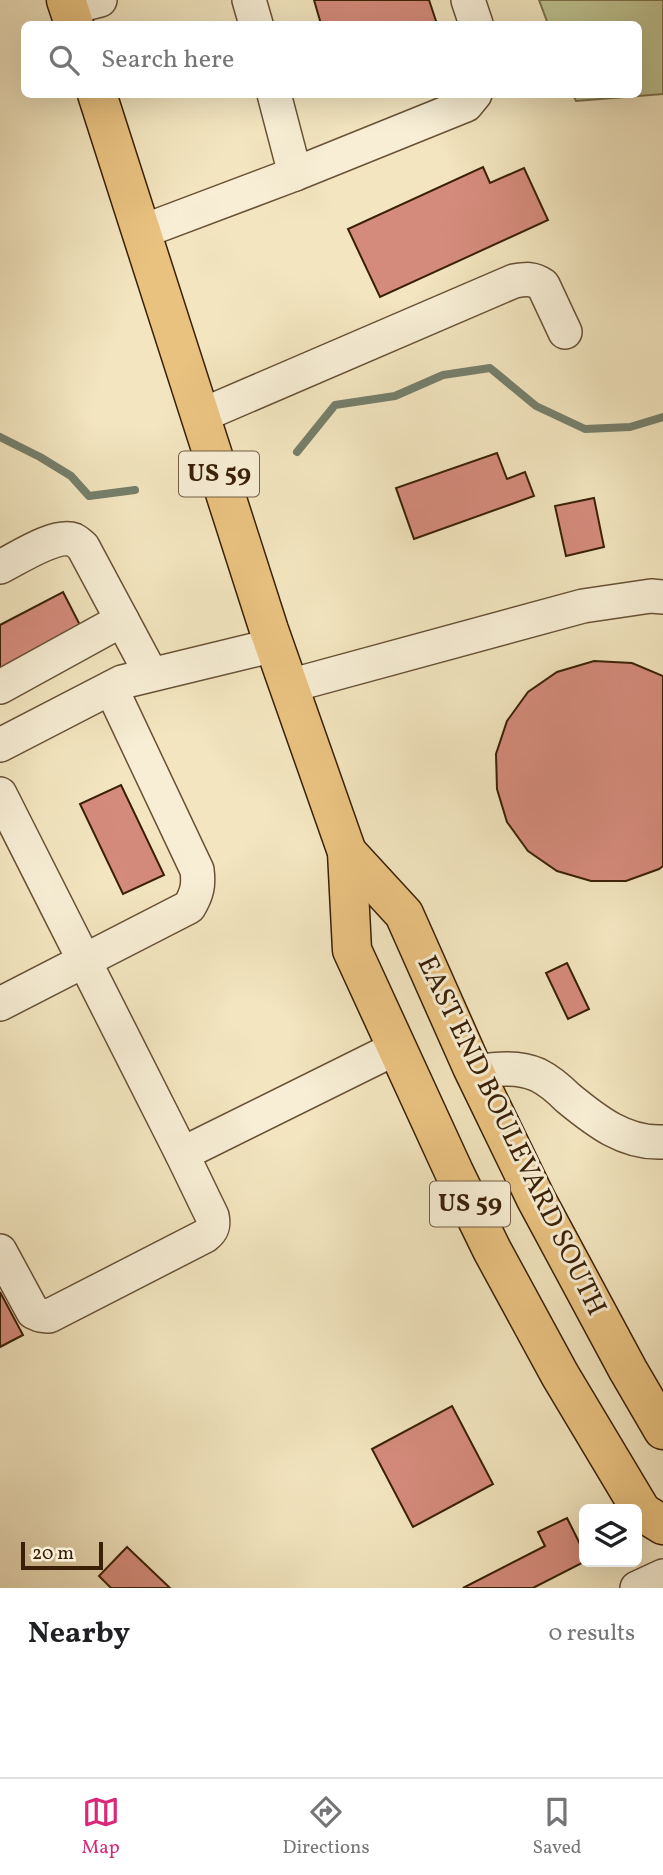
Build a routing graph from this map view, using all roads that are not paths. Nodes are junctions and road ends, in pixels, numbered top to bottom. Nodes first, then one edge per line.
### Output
1 (249, 0) edge
2 (468, 0) edge
3 (255, 21) edge
4 (475, 21) edge
5 (98, 98) edge
6 (275, 98) edge
7 (472, 98) edge
8 (295, 174) junction
9 (141, 232) junction
10 (565, 332) dead end
11 (200, 416) junction
12 (0, 567) edge
13 (663, 597) edge
14 (122, 620) junction
15 (275, 645) junction
16 (151, 674) junction
17 (0, 687) edge
18 (289, 687) junction
19 (111, 688) junction
20 (0, 745) edge
21 (0, 794) edge
22 (346, 852) junction
23 (84, 961) junction
24 (0, 1003) edge
25 (396, 1048) junction
26 (474, 1072) junction
27 (663, 1142) edge
28 (182, 1154) junction
29 (0, 1251) edge
30 (663, 1430) edge
31 (663, 1525) edge
32 (663, 1576) edge
33 (637, 1588) edge

1 - 3 street
2 - 4 street
5 - 9 highway, EAST END BOULEVARD SOUTH / US 59
6 - 8 street
7 - 8 street
8 - 9 street
9 - 11 highway, EAST END BOULEVARD SOUTH / US 59
10 - 11 street
11 - 15 highway, EAST END BOULEVARD SOUTH / US 59
12 - 14 street
13 - 18 street
14 - 16 street
14 - 17 street
15 - 16 street
15 - 18 highway, EAST END BOULEVARD SOUTH / US 59
16 - 19 street
18 - 22 highway, EAST END BOULEVARD SOUTH / US 59
19 - 20 street
19 - 23 street
21 - 23 street
22 - 25 highway, EAST END BOULEVARD SOUTH / US 59
22 - 26 highway, EAST END BOULEVARD SOUTH / US 59
23 - 24 street
23 - 28 street
25 - 28 street
25 - 31 highway, EAST END BOULEVARD SOUTH / US 59
26 - 27 street
26 - 30 highway, EAST END BOULEVARD SOUTH / US 59
28 - 29 street
32 - 33 street

